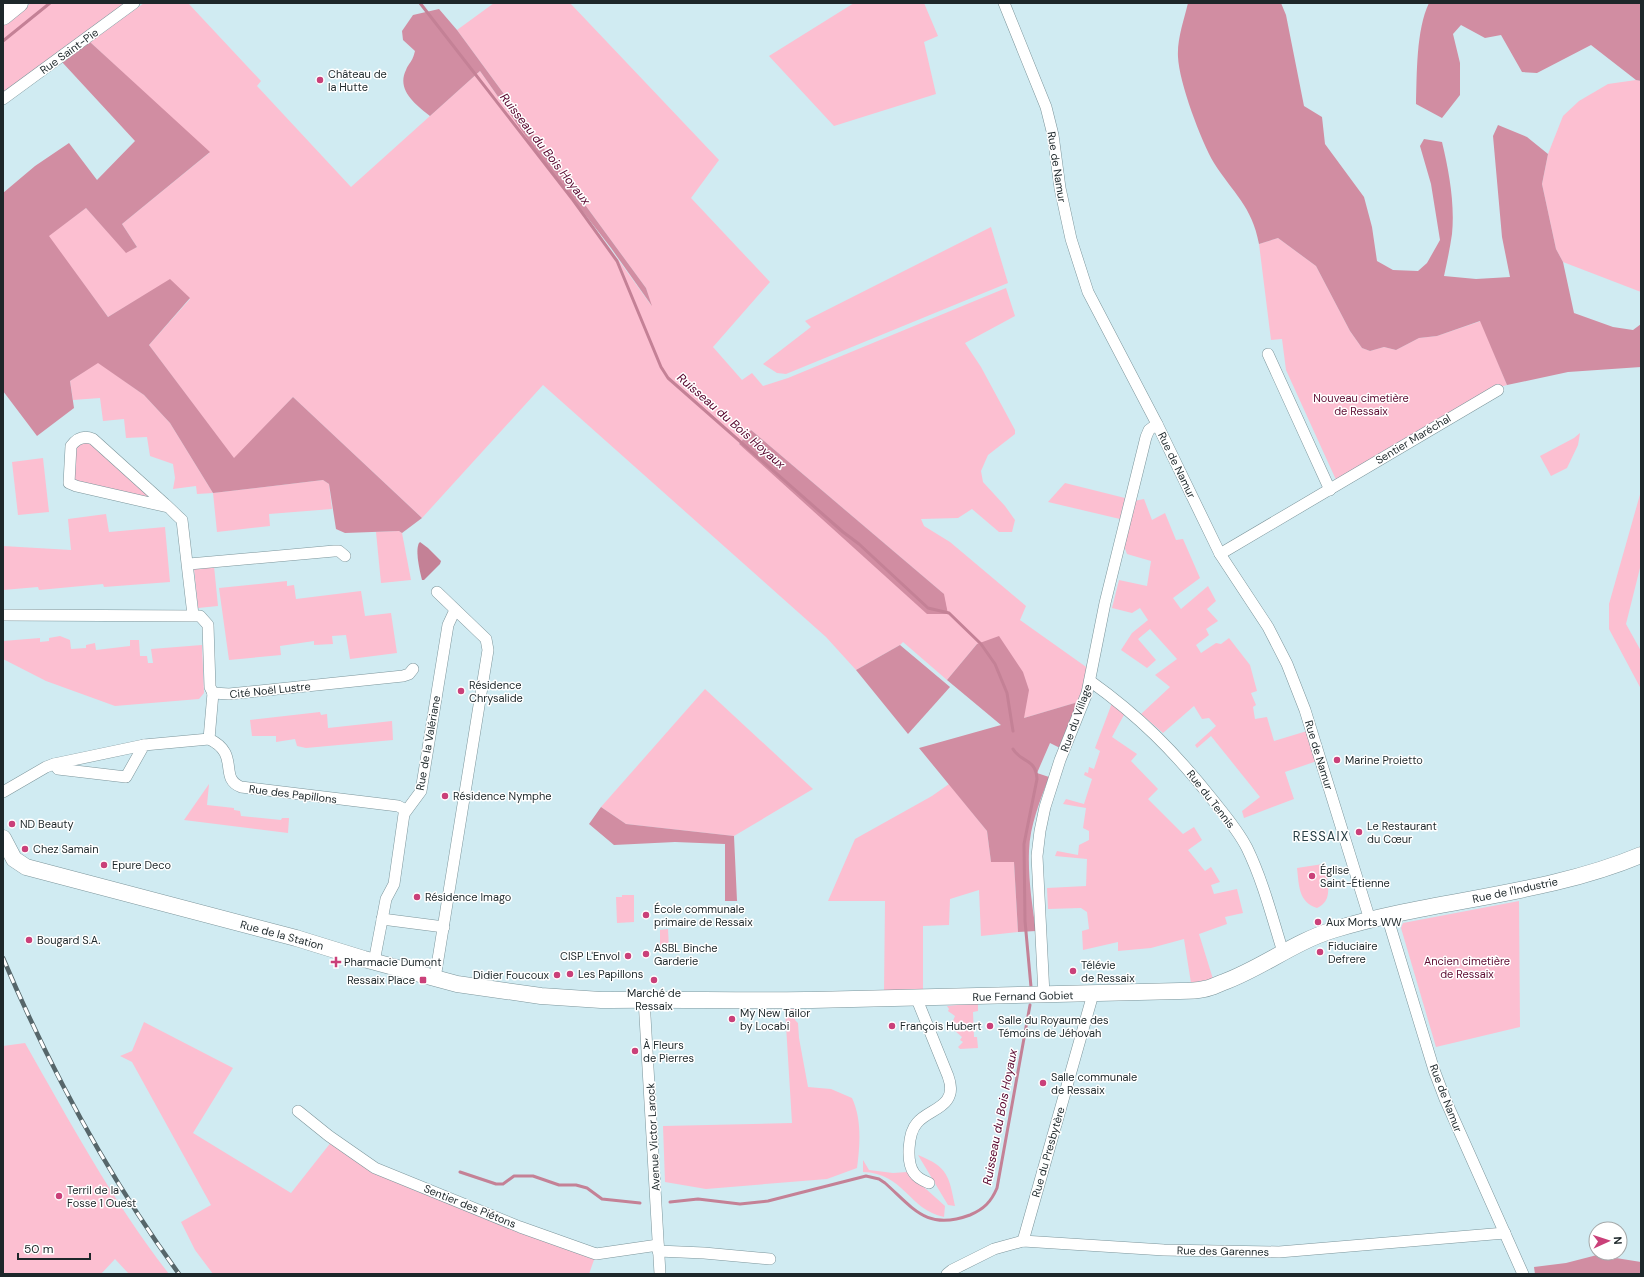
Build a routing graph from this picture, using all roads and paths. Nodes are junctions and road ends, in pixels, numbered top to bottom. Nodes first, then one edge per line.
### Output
1 (19, 3) edge
2 (134, 3) edge
3 (1004, 3) edge
4 (3, 16) edge
5 (3, 99) edge
6 (1268, 354) dead end
7 (1498, 390) dead end
8 (1157, 424) junction
9 (1330, 490) junction
10 (168, 507) junction
11 (1220, 554) junction
12 (345, 556) dead end
13 (189, 564) junction
14 (437, 592) dead end
15 (455, 610) junction
16 (3, 615) edge
17 (194, 615) junction
18 (413, 668) dead end
19 (1090, 677) junction
20 (213, 693) junction
21 (209, 739) junction
22 (144, 745) junction
23 (54, 764) junction
24 (3, 792) edge
25 (406, 810) junction
26 (3, 838) edge
27 (1641, 855) edge
28 (1387, 916) junction
29 (382, 919) junction
30 (1370, 920) junction
31 (444, 927) junction
32 (1283, 952) junction
33 (374, 962) junction
34 (435, 978) junction
35 (1093, 994) junction
36 (1044, 995) junction
37 (916, 997) junction
38 (644, 999) junction
39 (298, 1111) dead end
40 (929, 1184) dead end
41 (1505, 1234) junction
42 (1023, 1241) junction
43 (658, 1248) junction
44 (770, 1258) dead end
45 (660, 1274) edge
46 (947, 1274) edge
47 (1523, 1274) edge

1 - 4 main road
2 - 5 street, Rue Saint-Pie
3 - 8 street, Rue de Namur
6 - 9 street
7 - 9 street, Sentier Maréchal
8 - 11 street, Rue de Namur
8 - 19 street, Rue du Village
9 - 11 street, Sentier Maréchal
10 - 10 street
10 - 13 street
11 - 30 street, Rue de Namur
12 - 13 street
13 - 17 street
14 - 15 street
15 - 25 street, Rue de la Valériane
15 - 31 street
16 - 17 street
17 - 20 street
18 - 20 street, Cité Noël Lustre
19 - 32 street, Rue du Tennis
19 - 36 street, Rue du Village
20 - 21 street
21 - 22 street
21 - 25 street, Rue des Papillons
22 - 23 street
22 - 23 street
23 - 24 street
25 - 29 street, Rue de la Valériane
26 - 33 street, Rue de la Station
27 - 28 street, Rue de l'Industrie
28 - 30 street, Rue Fernand Gobiet
28 - 41 street, Rue de Namur
29 - 31 street
29 - 33 street, Rue de la Valériane
30 - 32 street, Rue Fernand Gobiet
31 - 34 street
32 - 35 street, Rue Fernand Gobiet
33 - 34 street, Rue de la Station
34 - 38 street, Rue de la Station
35 - 36 street, Rue Fernand Gobiet
35 - 42 street, Rue du Presbytère
36 - 37 street, Rue Fernand Gobiet
37 - 38 street, Rue Fernand Gobiet
37 - 40 street
38 - 43 street, Avenue Victor Larock
39 - 43 street, Sentier des Piétons
41 - 42 street, Rue des Garennes
41 - 47 street, Rue de Namur
42 - 46 street, Rue des Garennes
43 - 44 street, Sentier des Piétons
43 - 45 street, Avenue Victor Larock

